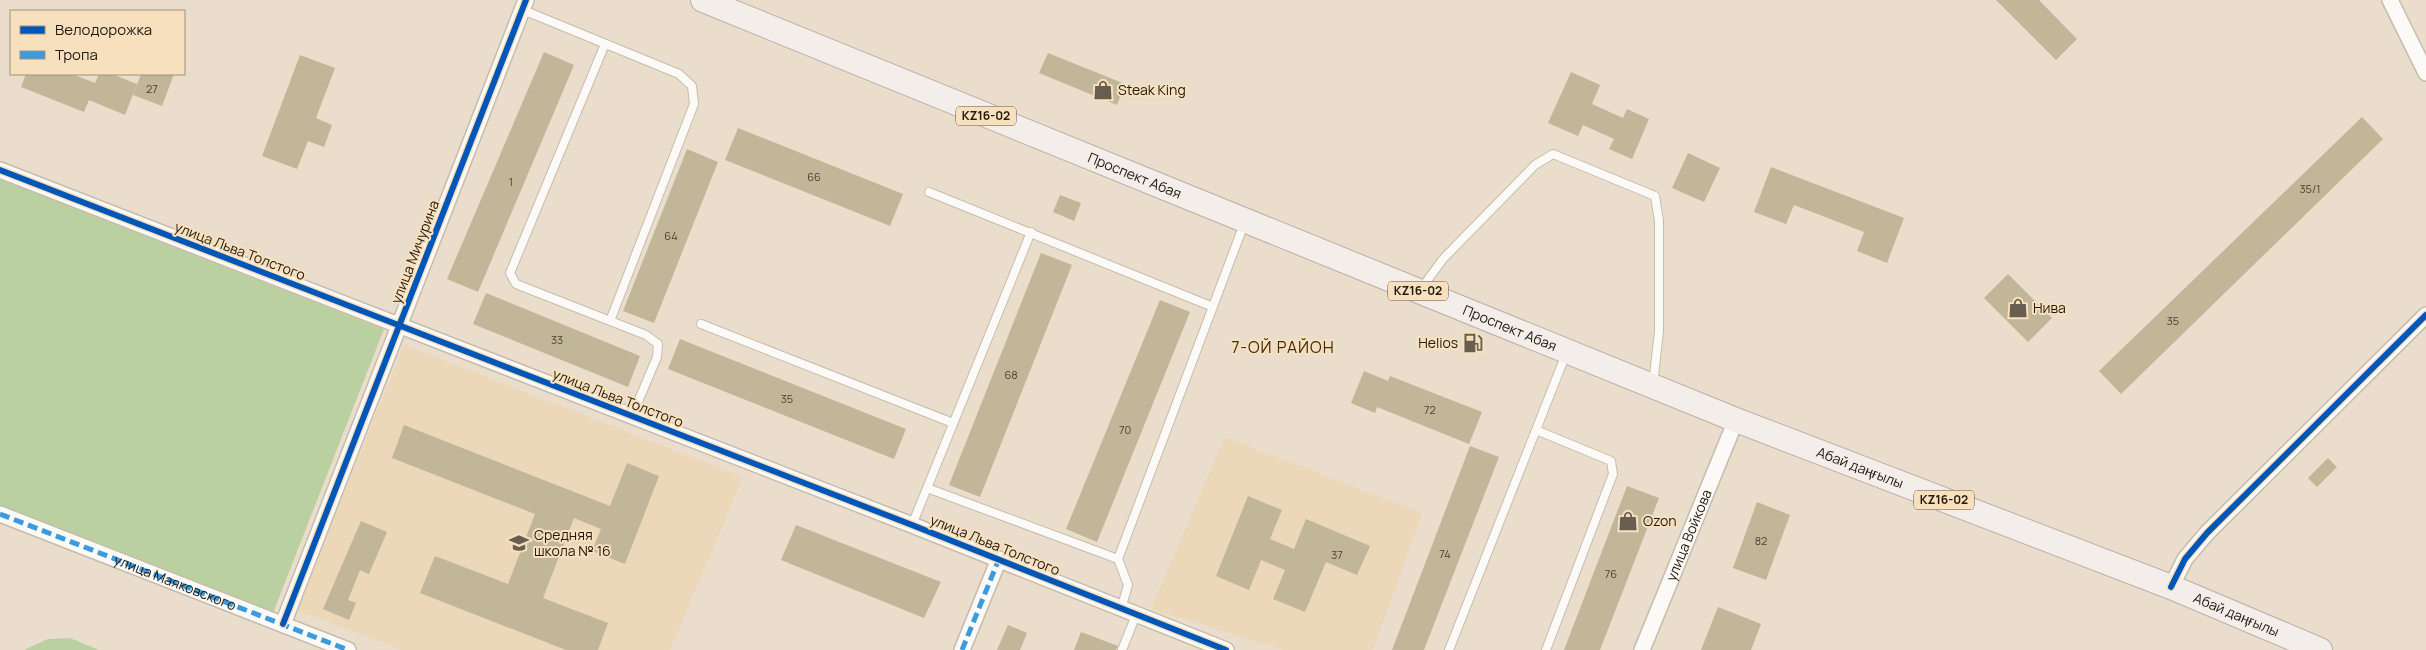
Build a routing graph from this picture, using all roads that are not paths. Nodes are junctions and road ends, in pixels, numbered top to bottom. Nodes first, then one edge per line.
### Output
1 (703, 0) edge
2 (2390, 0) edge
3 (524, 5) edge
4 (605, 44) junction
5 (2426, 73) edge
6 (0, 170) edge
7 (929, 192) dead end
8 (1245, 222) junction
9 (1031, 232) junction
10 (1419, 292) junction
11 (1213, 307) junction
12 (2426, 315) edge
13 (610, 321) junction
14 (701, 324) dead end
15 (400, 327) junction
16 (1567, 352) junction
17 (1652, 386) junction
18 (632, 416) junction
19 (1736, 420) junction
20 (953, 423) junction
21 (1536, 430) junction
22 (926, 488) junction
23 (0, 514) edge
24 (912, 525) junction
25 (999, 559) junction
26 (1118, 560) junction
27 (2171, 587) junction
28 (1121, 608) junction
29 (1136, 615) junction
30 (282, 624) junction
31 (348, 650) edge
32 (962, 650) edge
33 (1122, 650) edge
34 (1226, 650) edge
35 (1449, 650) edge
36 (1546, 650) edge
37 (1642, 650) edge
38 (2320, 650) edge

1 - 8 main road, Проспект Абая / KZ16-02
2 - 5 street
3 - 4 lane
3 - 15 street, улица Мичурина
4 - 13 lane
4 - 13 lane
6 - 15 street, улица Льва Толстого
7 - 9 lane
8 - 10 main road, Проспект Абая / KZ16-02
8 - 11 lane
9 - 11 lane
9 - 20 lane
10 - 16 main road, Проспект Абая / KZ16-02
10 - 17 lane
11 - 26 lane
12 - 27 street
13 - 18 lane
14 - 20 lane
15 - 18 street, улица Льва Толстого
15 - 30 street, улица Мичурина
16 - 17 main road, Абай даңғылы / KZ16-02
16 - 21 lane
17 - 19 main road, Абай даңғылы / KZ16-02
18 - 24 street, улица Льва Толстого
19 - 27 main road, Абай даңғылы / KZ16-02
19 - 37 street, улица Войкова
20 - 22 lane
21 - 35 lane
21 - 36 lane
22 - 24 lane
22 - 26 lane
23 - 30 street, улица Маяковского
24 - 25 street, улица Льва Толстого
25 - 28 street, улица Льва Толстого
25 - 32 street
26 - 28 lane
27 - 38 main road, Абай даңғылы / KZ16-02
28 - 29 street, улица Льва Толстого
29 - 33 lane
29 - 34 street, улица Льва Толстого
30 - 31 street, улица Маяковского

